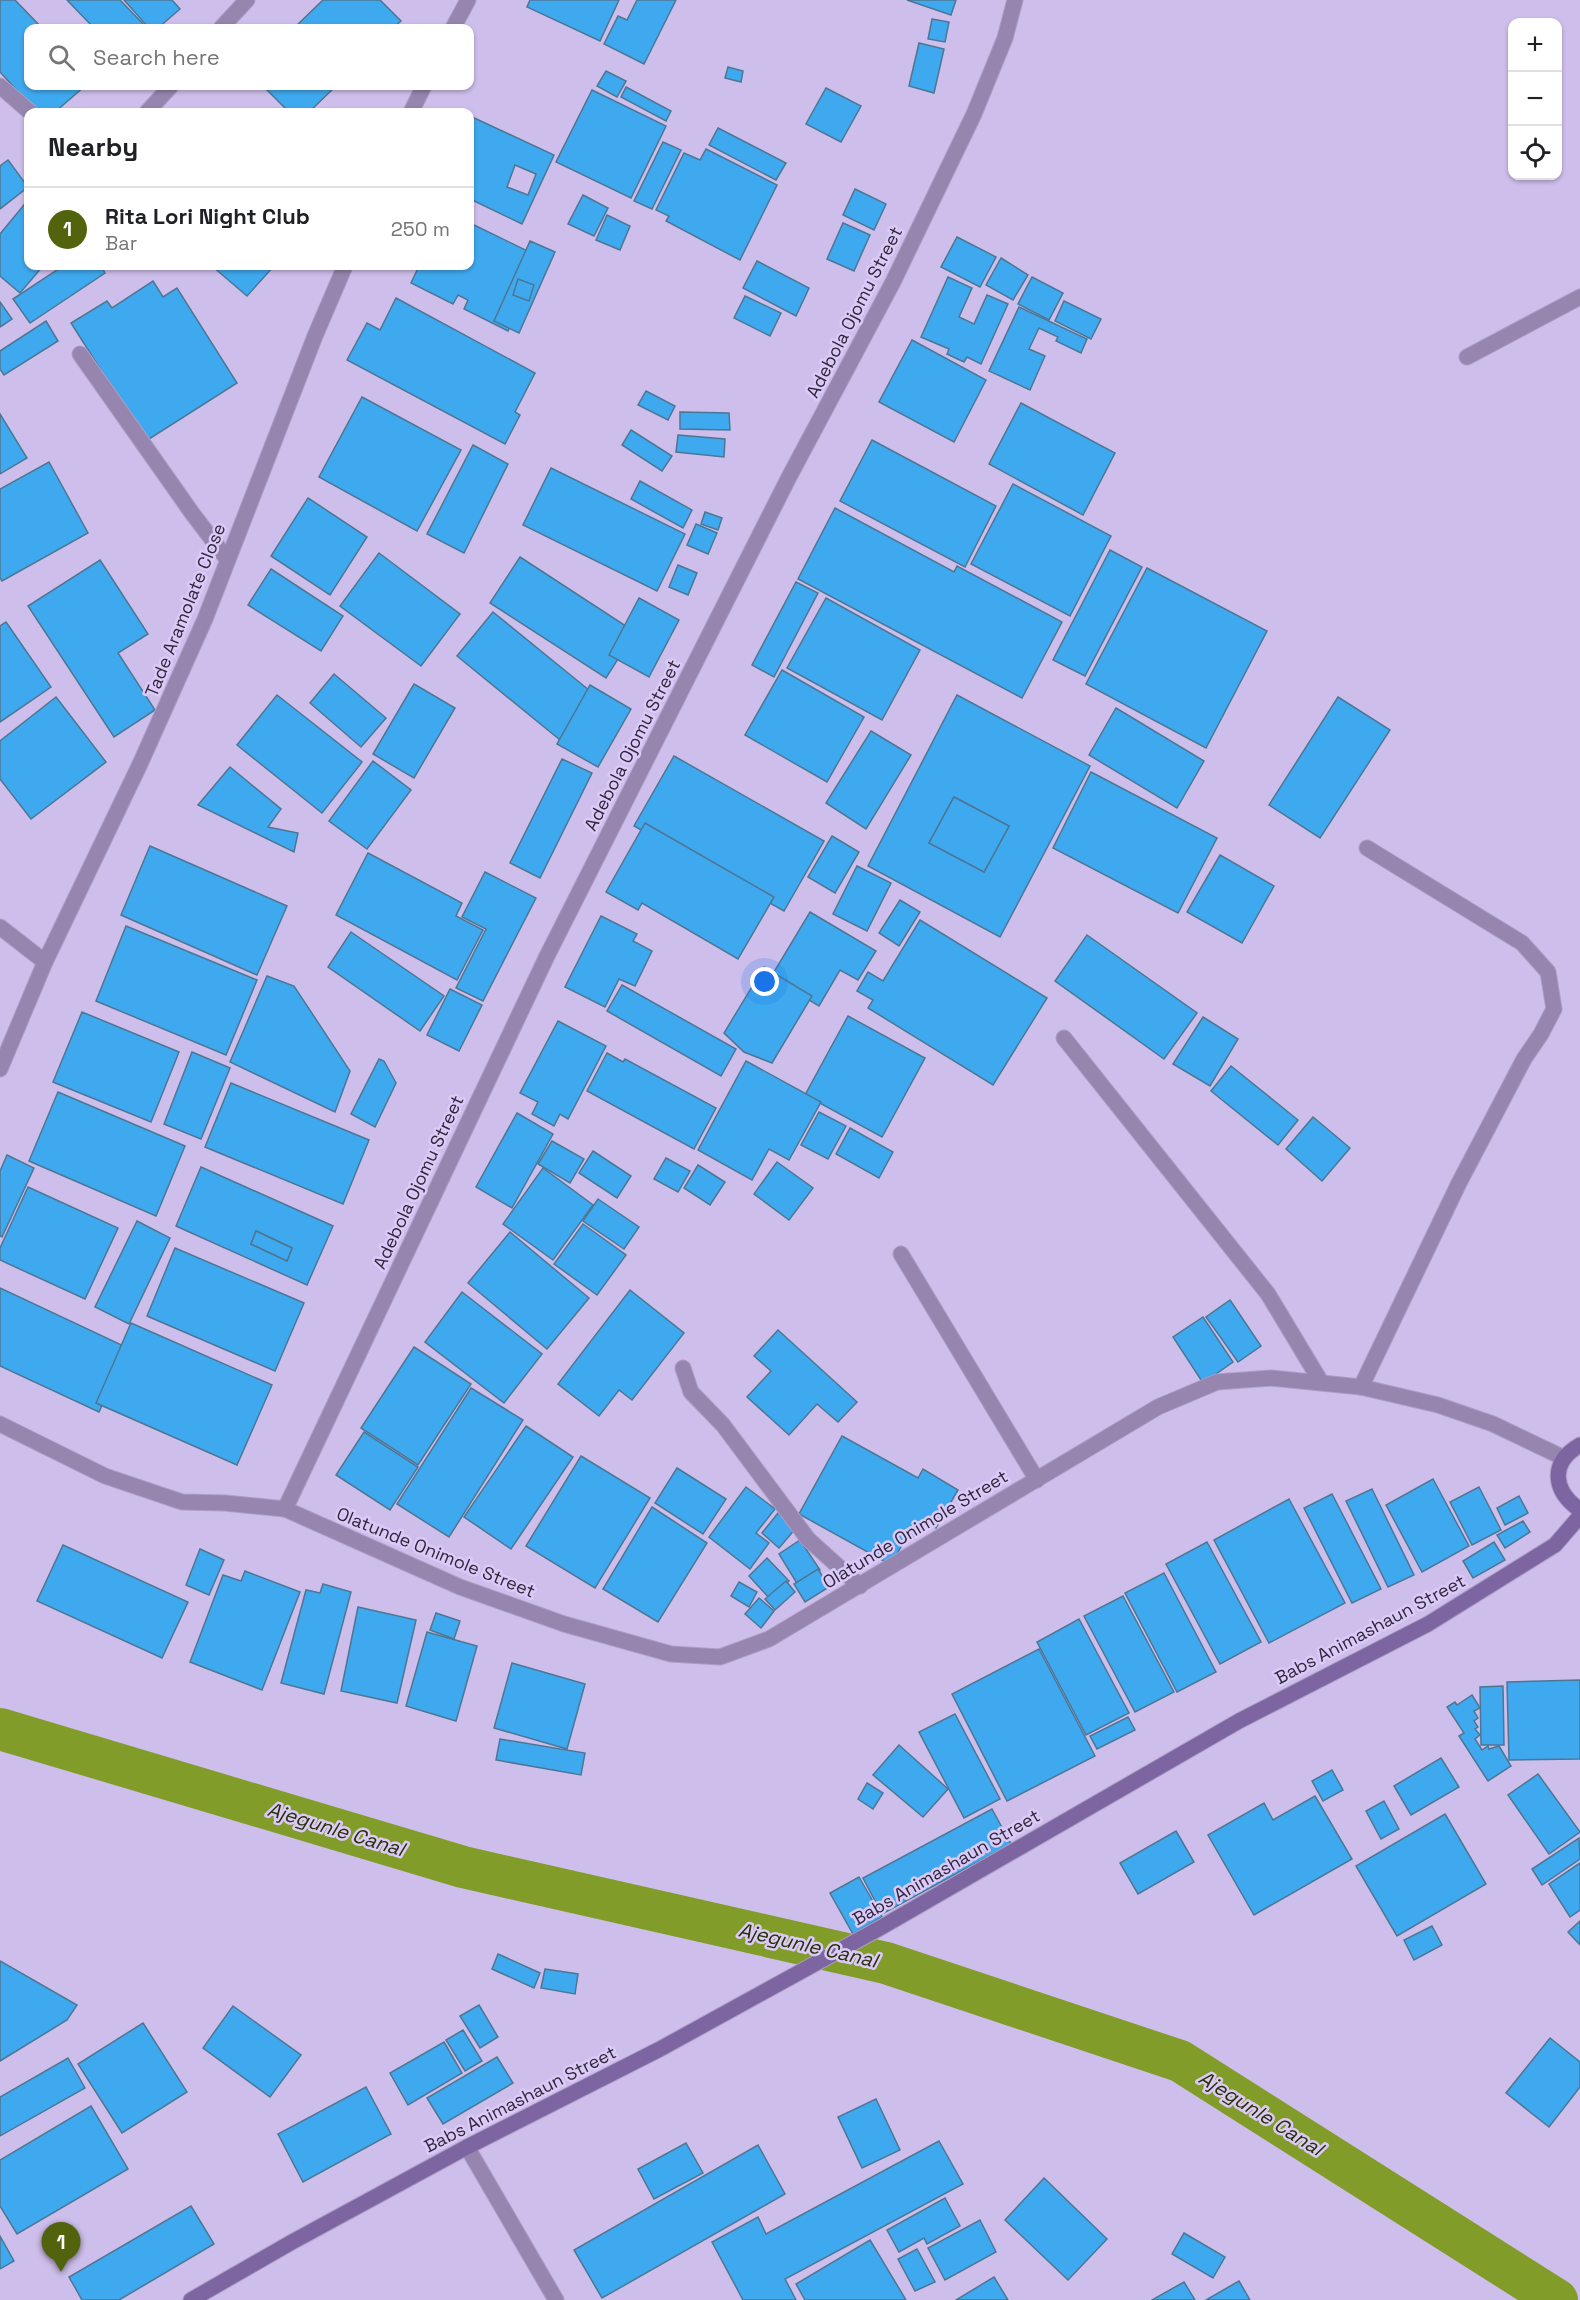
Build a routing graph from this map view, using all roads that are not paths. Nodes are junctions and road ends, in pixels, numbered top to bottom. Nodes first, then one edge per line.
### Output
1 (247, 0) edge
2 (468, 0) edge
3 (1015, 0) edge
4 (225, 24) edge
5 (455, 24) edge
6 (0, 86) edge
7 (167, 90) edge
8 (422, 90) edge
9 (25, 108) edge
10 (151, 108) edge
11 (413, 108) edge
12 (343, 270) edge
13 (1580, 297) edge
14 (80, 354) dead end
15 (1467, 357) dead end
16 (227, 559) junction
17 (1367, 848) dead end
18 (0, 927) edge
19 (45, 962) junction
20 (1064, 1038) dead end
21 (0, 1069) edge
22 (901, 1254) dead end
23 (683, 1368) dead end
24 (1321, 1382) junction
25 (1361, 1387) junction
26 (0, 1424) edge
27 (1580, 1445) edge
28 (1564, 1458) junction
29 (1037, 1480) junction
30 (285, 1509) junction
31 (1580, 1510) edge
32 (1580, 1516) edge
33 (860, 1586) junction
34 (467, 2147) junction
35 (191, 2300) edge
36 (556, 2300) edge

1 - 4 street
2 - 5 street
3 - 30 street, Adebola Ojomu Street
6 - 9 street
7 - 10 street
8 - 11 street
12 - 16 street, Tade Aramolate Close
13 - 15 street
14 - 16 street
16 - 19 street, Tade Aramolate Close
17 - 25 street
18 - 19 street
19 - 21 street, Tade Aramolate Close
20 - 24 street
22 - 29 street
23 - 33 street
24 - 25 street, Olatunde Onimole Street
24 - 29 street, Olatunde Onimole Street
25 - 28 street, Olatunde Onimole Street
26 - 30 street, Olatunde Onimole Street
27 - 28 main road
28 - 31 main road
29 - 33 street, Olatunde Onimole Street
30 - 33 street, Olatunde Onimole Street
32 - 34 main road, Babs Animashaun Street
34 - 35 main road, Babs Animashaun Street
34 - 36 street

